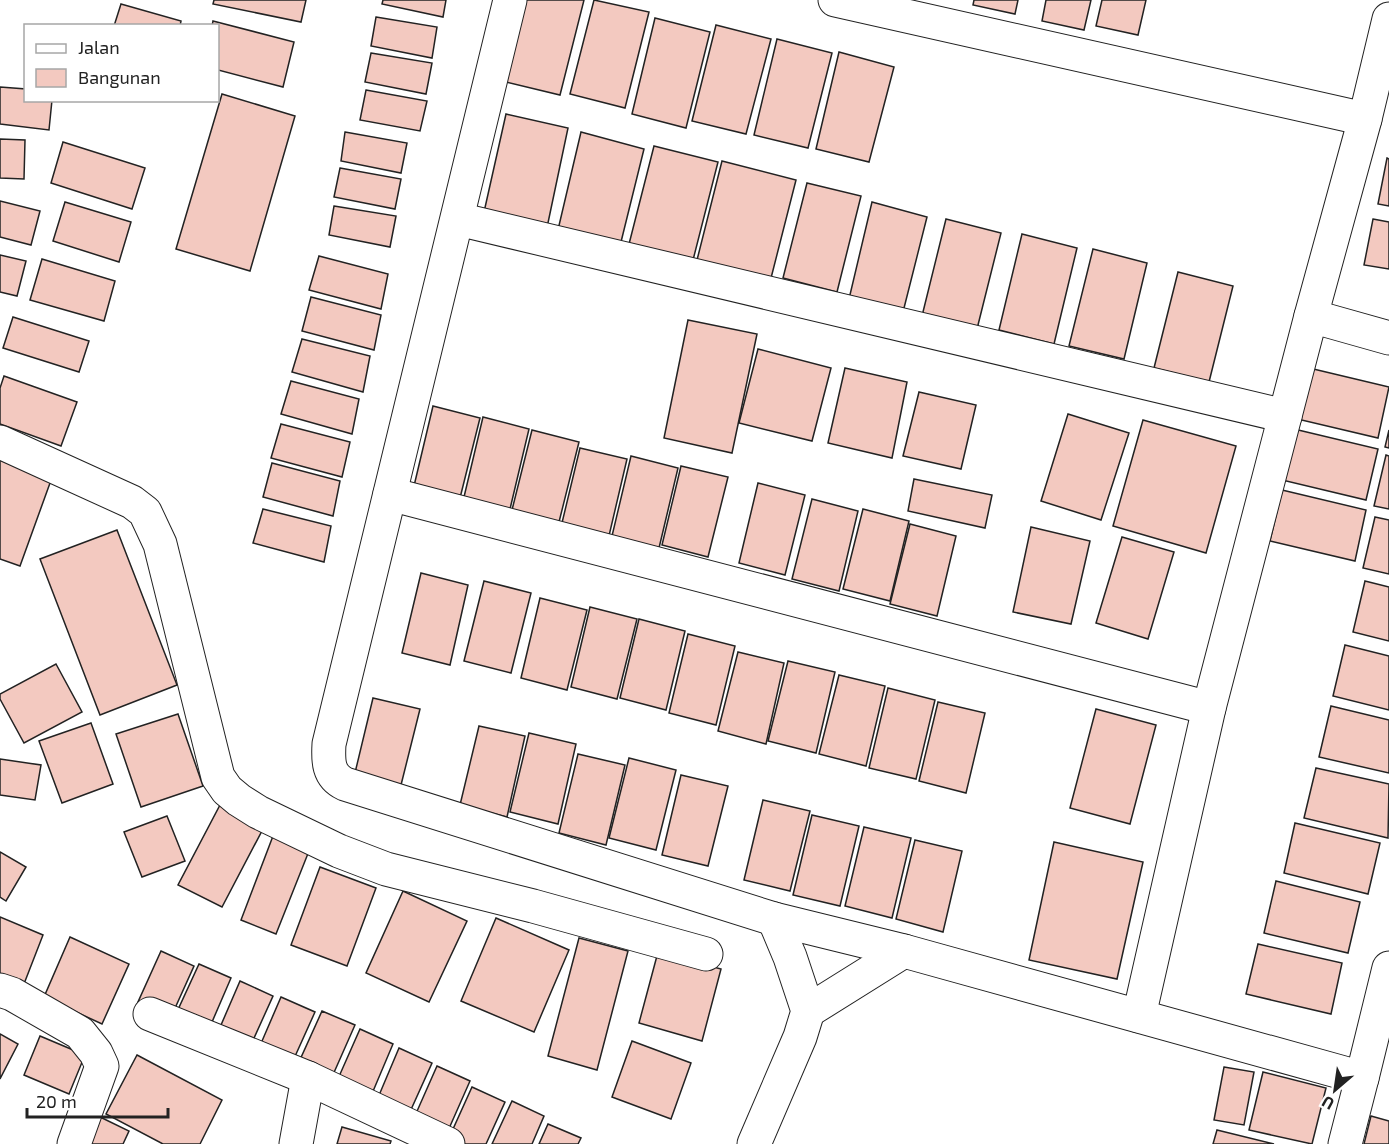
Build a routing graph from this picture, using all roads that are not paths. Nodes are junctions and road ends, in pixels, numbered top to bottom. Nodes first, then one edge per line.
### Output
1 (510, 0) edge
2 (836, 0) edge
3 (1389, 19) edge
4 (1365, 119) junction
5 (458, 219) junction
6 (1311, 316) junction
7 (1389, 338) edge
8 (1285, 416) junction
9 (0, 442) edge
10 (390, 494) junction
11 (1209, 708) junction
12 (774, 919) junction
13 (904, 951) junction
14 (706, 954) dead end
15 (1389, 968) edge
16 (0, 990) edge
17 (808, 1011) junction
18 (150, 1014) dead end
19 (1139, 1016) junction
20 (308, 1078) junction
21 (1362, 1078) junction
22 (74, 1144) edge
23 (296, 1144) edge
24 (448, 1144) edge
25 (754, 1144) edge
26 (1345, 1144) edge

1 - 5 street
2 - 4 street
3 - 4 street
4 - 6 street
5 - 8 street
5 - 10 street
6 - 7 street
6 - 8 street
8 - 11 street
9 - 14 street
10 - 11 street
10 - 12 street
11 - 19 street
12 - 13 street
12 - 17 street
13 - 17 street
13 - 19 street
15 - 21 street
16 - 22 street
17 - 25 street
18 - 20 street
19 - 21 street
20 - 23 street
20 - 24 street
21 - 26 street

